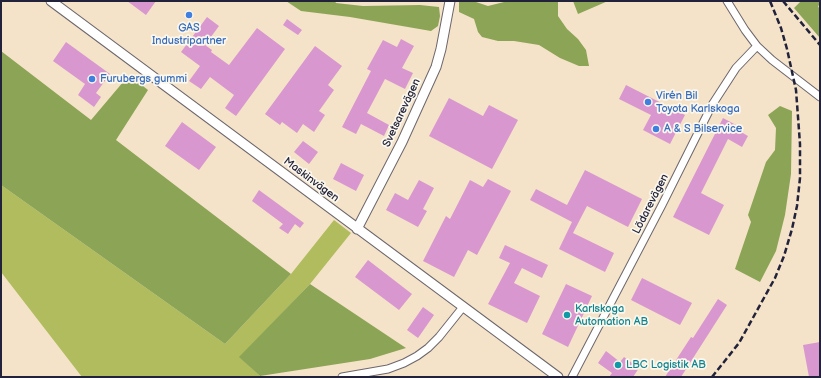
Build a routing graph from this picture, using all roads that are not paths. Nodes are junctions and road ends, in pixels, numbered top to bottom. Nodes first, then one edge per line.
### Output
1 (51, 1) edge
2 (450, 1) edge
3 (727, 1) edge
4 (757, 46) junction
5 (820, 97) edge
6 (358, 229) junction
7 (463, 307) junction
8 (342, 377) edge
9 (558, 377) edge
10 (572, 377) edge

1 - 6 street, Maskinvägen
2 - 6 street, Svetsarevägen
3 - 4 street
4 - 5 street
4 - 10 street, Lödarevägen
6 - 7 street, Maskinvägen
7 - 8 street
7 - 9 street, Maskinvägen

